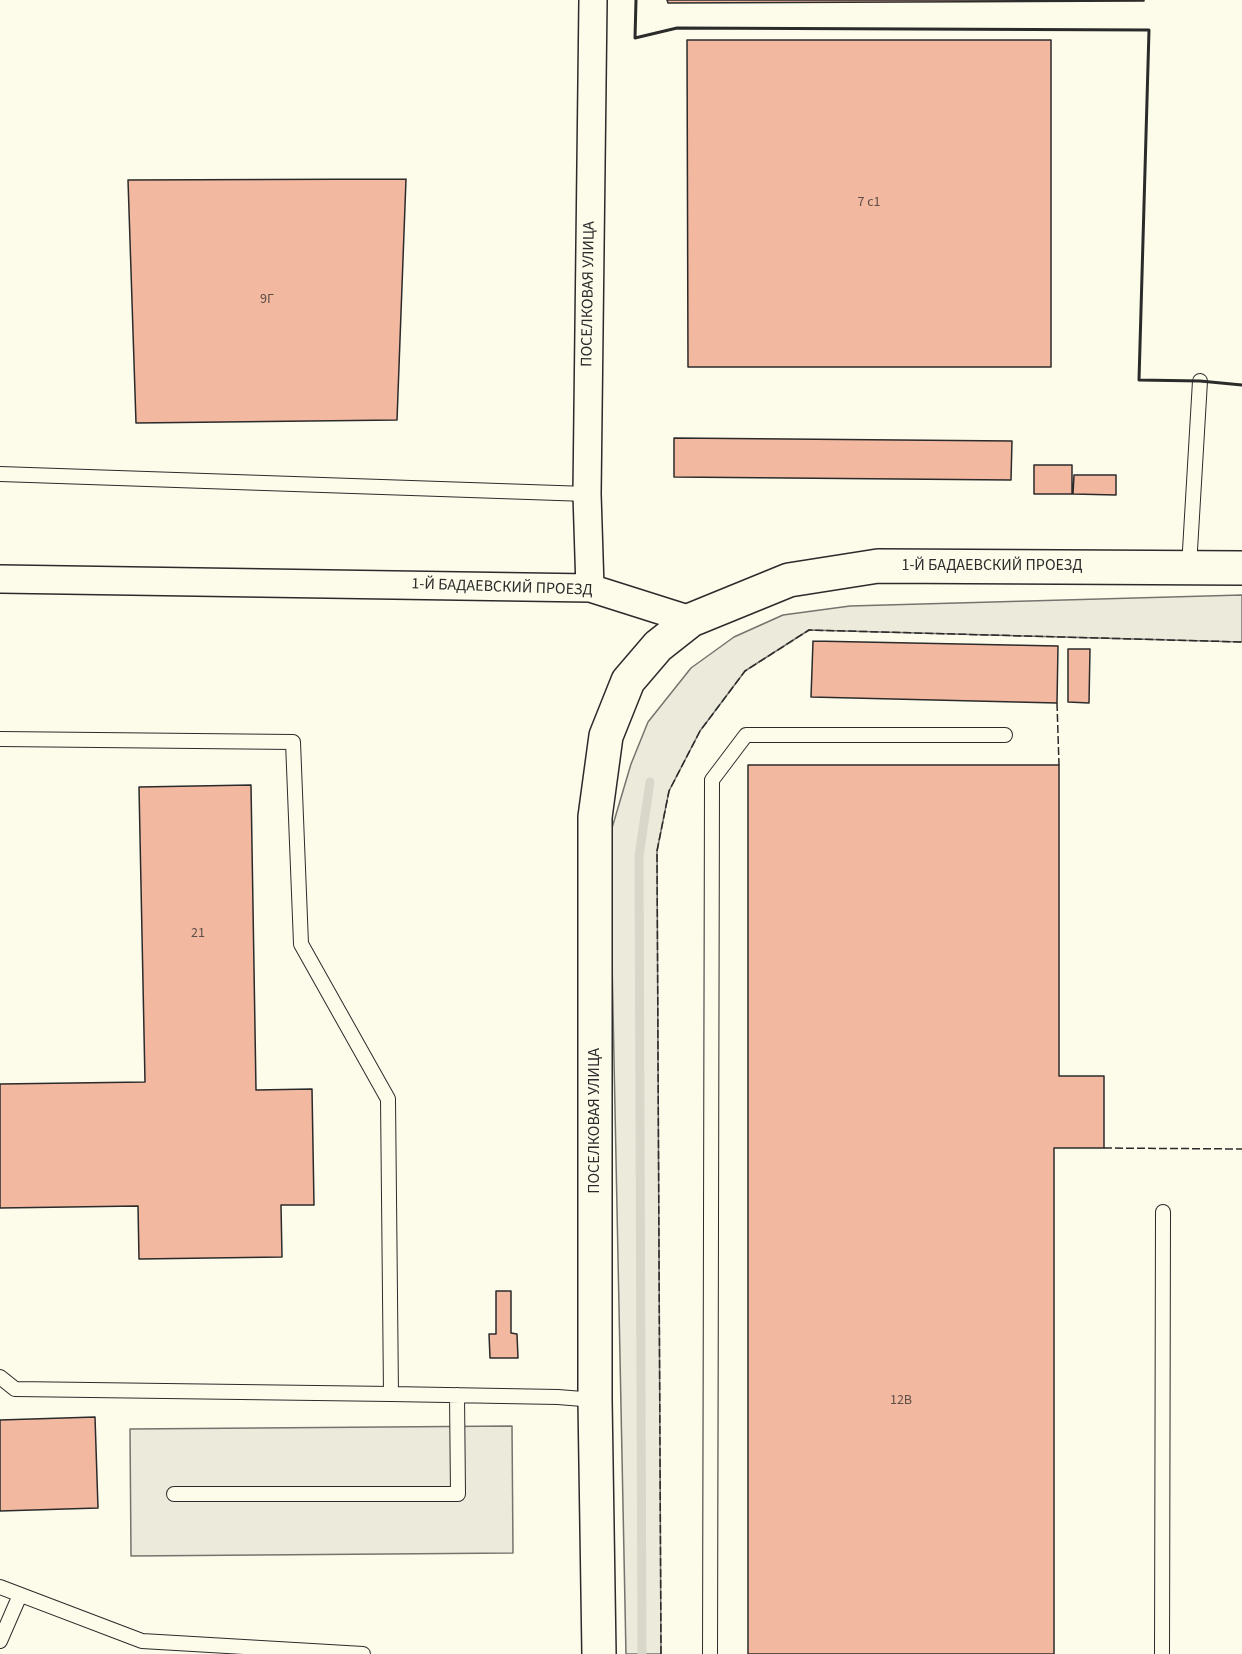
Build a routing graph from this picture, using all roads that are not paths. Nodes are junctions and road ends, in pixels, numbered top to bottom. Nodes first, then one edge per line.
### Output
1 (593, 0) edge
2 (1200, 381) dead end
3 (0, 474) edge
4 (587, 494) junction
5 (1189, 567) junction
6 (1242, 568) edge
7 (0, 579) edge
8 (590, 588) junction
9 (691, 620) junction
10 (1005, 735) dead end
11 (0, 739) edge
12 (1163, 1212) dead end
13 (0, 1377) edge
14 (391, 1394) junction
15 (457, 1395) junction
16 (595, 1400) junction
17 (174, 1494) dead end
18 (0, 1587) edge
19 (20, 1595) junction
20 (0, 1641) edge
21 (141, 1648) edge
22 (363, 1654) edge
23 (599, 1654) edge
24 (710, 1654) edge
25 (1162, 1654) edge

1 - 4 street, ПОСЕЛКОВАЯ УЛИЦА
2 - 5 lane
3 - 4 lane
4 - 8 street, ПОСЕЛКОВАЯ УЛИЦА
5 - 6 street, 1-Й БАДАЕВСКИЙ ПРОЕЗД
5 - 9 street, 1-Й БАДАЕВСКИЙ ПРОЕЗД
7 - 8 street, 1-Й БАДАЕВСКИЙ ПРОЕЗД
8 - 9 street, 1-Й БАДАЕВСКИЙ ПРОЕЗД
9 - 16 street, ПОСЕЛКОВАЯ УЛИЦА
10 - 24 lane
11 - 14 lane
12 - 25 lane
13 - 14 lane
14 - 15 lane
15 - 16 lane
15 - 17 lane
16 - 23 street, ПОСЕЛКОВАЯ УЛИЦА
18 - 19 lane
19 - 20 lane
19 - 21 lane
21 - 22 lane

